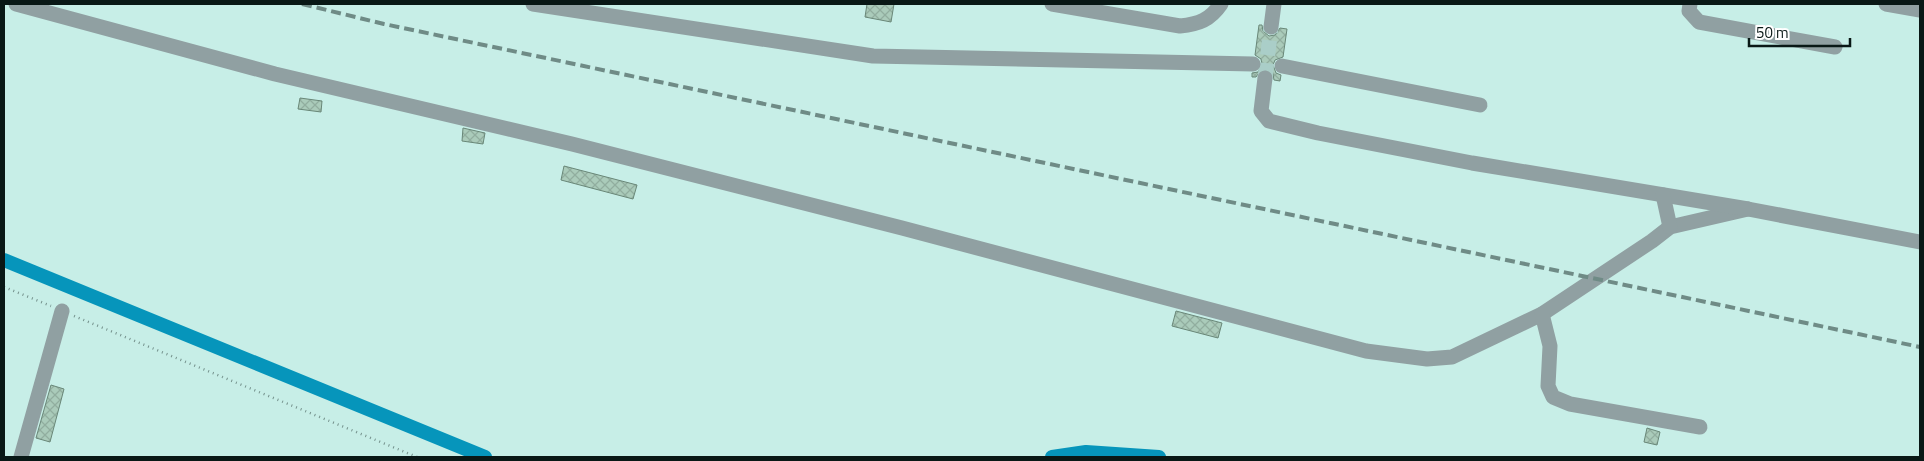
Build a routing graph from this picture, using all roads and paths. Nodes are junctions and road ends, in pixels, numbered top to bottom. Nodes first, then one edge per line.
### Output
1 (16, 4) edge
2 (533, 4) edge
3 (1052, 4) edge
4 (1221, 4) edge
5 (1274, 4) edge
6 (1690, 4) edge
7 (1886, 4) edge
8 (1920, 10) edge
9 (1271, 27) tunnel mouth
10 (1835, 47) dead end
11 (1254, 64) dead end
12 (1282, 66) dead end
13 (1264, 78) tunnel mouth
14 (1480, 105) dead end
15 (1663, 195) junction
16 (1748, 209) junction
17 (1670, 227) junction
18 (1920, 242) edge
19 (4, 287) edge
20 (62, 311) junction
21 (1542, 314) junction
22 (1700, 427) dead end
23 (21, 457) edge
24 (417, 457) edge

1 - 21 street
2 - 11 street
3 - 4 street
5 - 9 street
6 - 10 street
7 - 8 street
12 - 14 street
13 - 15 street
15 - 16 street
15 - 17 street
16 - 17 street
16 - 18 street
17 - 21 street
19 - 20 path
20 - 23 street
20 - 24 path
21 - 22 street

